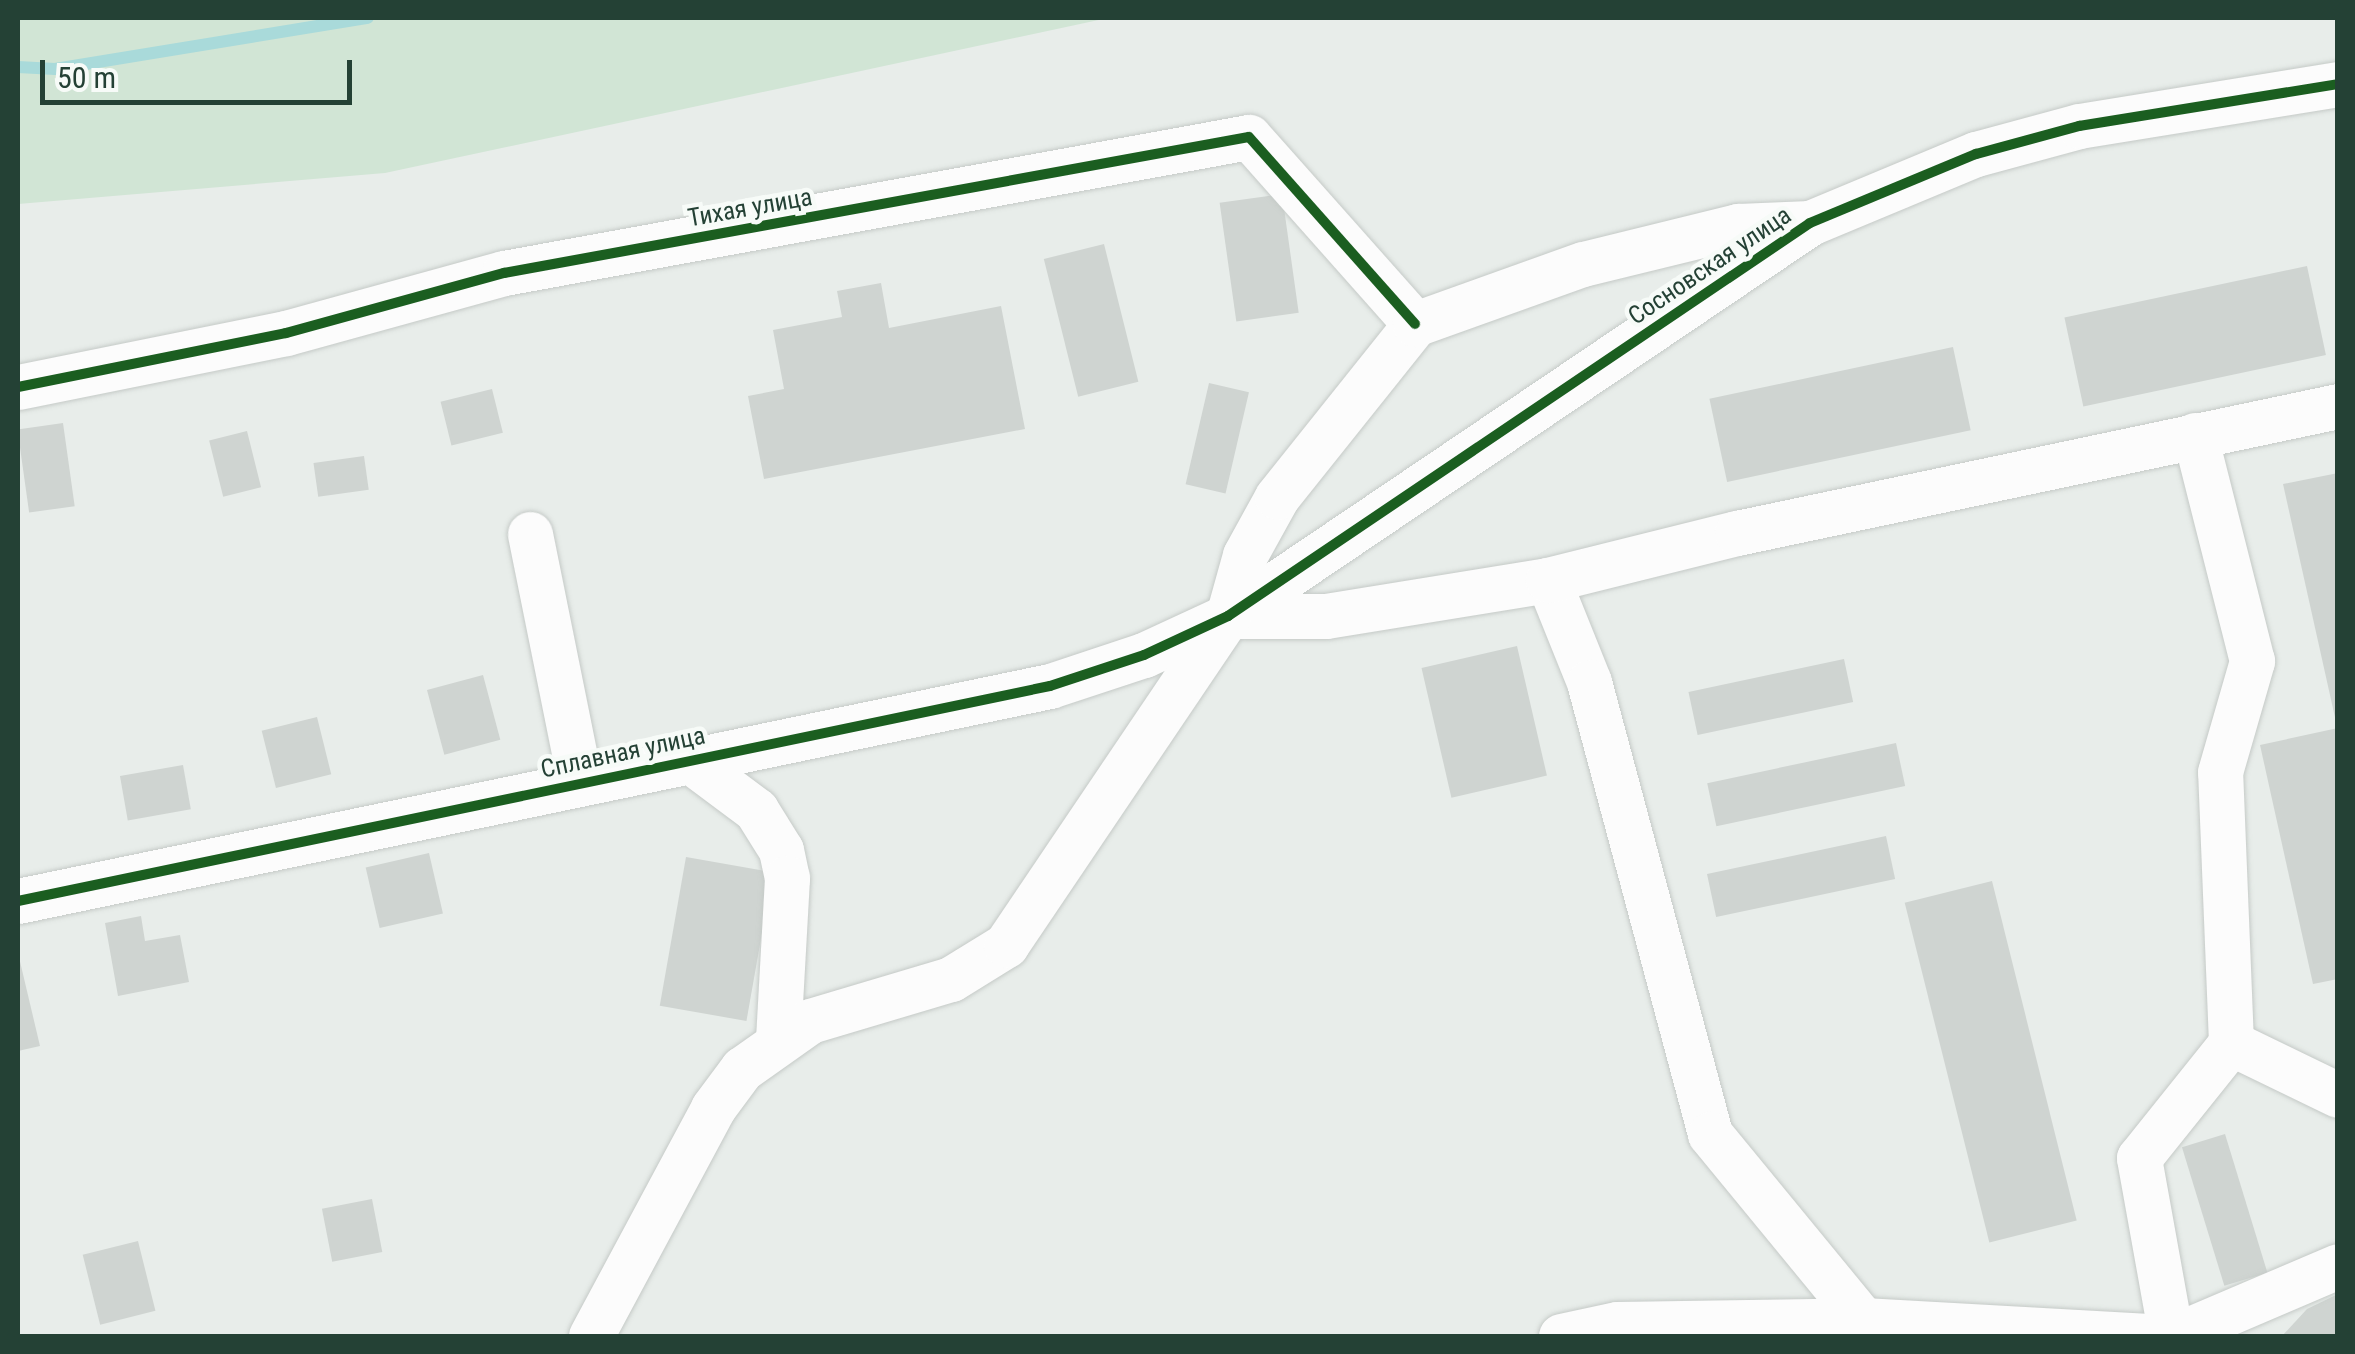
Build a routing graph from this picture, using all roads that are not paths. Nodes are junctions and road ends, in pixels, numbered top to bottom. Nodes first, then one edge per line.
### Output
1 (2338, 84) edge
2 (1810, 223) junction
3 (1415, 324) junction
4 (18, 386) edge
5 (2338, 406) edge
6 (2195, 435) junction
7 (530, 534) dead end
8 (1548, 580) junction
9 (1228, 616) junction
10 (690, 760) junction
11 (580, 782) junction
12 (18, 901) edge
13 (778, 1041) junction
14 (2230, 1043) junction
15 (2338, 1095) edge
16 (2338, 1266) edge
17 (1863, 1320) junction
18 (591, 1336) edge
19 (1562, 1336) edge
20 (2149, 1336) edge
21 (2172, 1336) edge

1 - 2 street, Сосновская улица
2 - 3 street
2 - 9 street, Сосновская улица
3 - 4 street, Тихая улица
3 - 9 street
5 - 6 street
6 - 8 street
6 - 14 street
7 - 11 street
8 - 9 street
8 - 17 street
9 - 10 street, Сплавная улица
9 - 13 street
10 - 11 street, Сплавная улица
10 - 13 street
11 - 12 street, Сплавная улица
13 - 18 street
14 - 15 street
14 - 21 street
16 - 21 street
17 - 19 street
17 - 20 street

